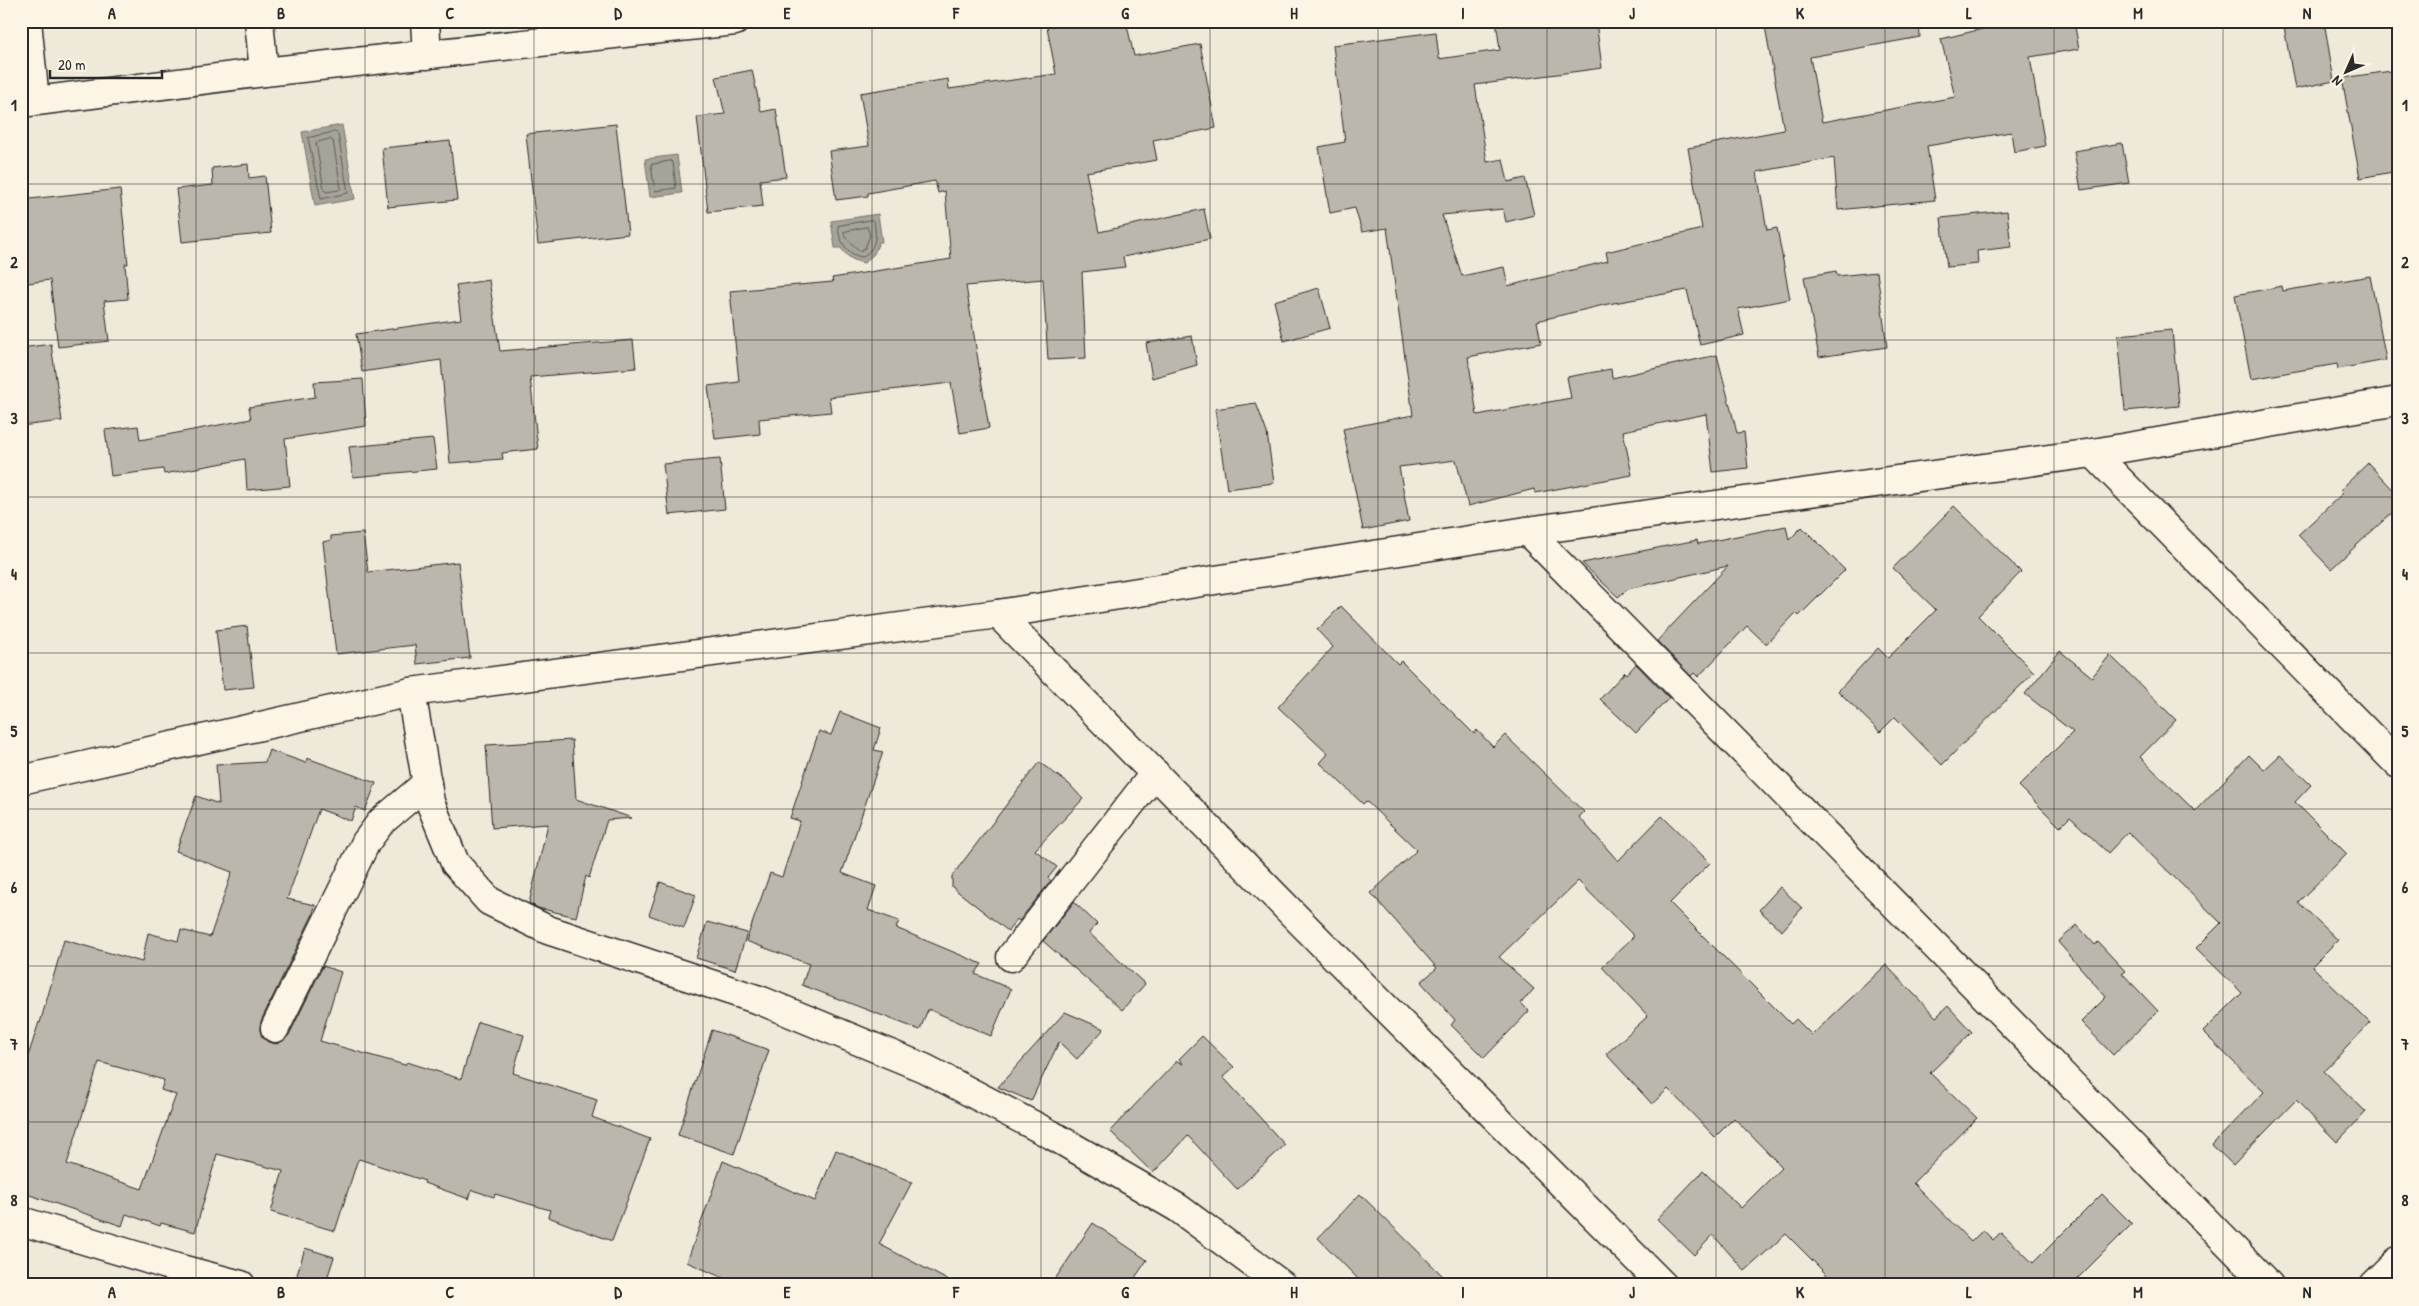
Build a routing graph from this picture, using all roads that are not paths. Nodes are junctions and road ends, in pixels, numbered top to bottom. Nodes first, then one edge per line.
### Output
1 (27, 21) edge
2 (259, 21) edge
3 (425, 21) edge
4 (735, 21) edge
5 (427, 55) junction
6 (264, 72) junction
7 (28, 102) edge
8 (2398, 401) edge
9 (2093, 453) junction
10 (1527, 531) junction
11 (998, 614) junction
12 (412, 692) junction
13 (2398, 764) edge
14 (1155, 773) junction
15 (21, 780) edge
16 (426, 783) junction
17 (1011, 957) dead end
18 (275, 1028) dead end
19 (21, 1221) edge
20 (2398, 1261) edge
21 (241, 1285) edge
22 (1282, 1285) edge
23 (1663, 1285) edge
24 (2269, 1285) edge
25 (2374, 1285) edge

1 - 7 street
2 - 6 street
3 - 5 street
4 - 5 street
5 - 6 street
6 - 7 street
8 - 9 street
9 - 10 street
9 - 13 street
10 - 11 street
10 - 24 street
11 - 12 street
11 - 14 street
12 - 15 street
12 - 16 street
14 - 17 street
14 - 23 street
16 - 18 street
16 - 22 street
19 - 21 street
20 - 25 street

